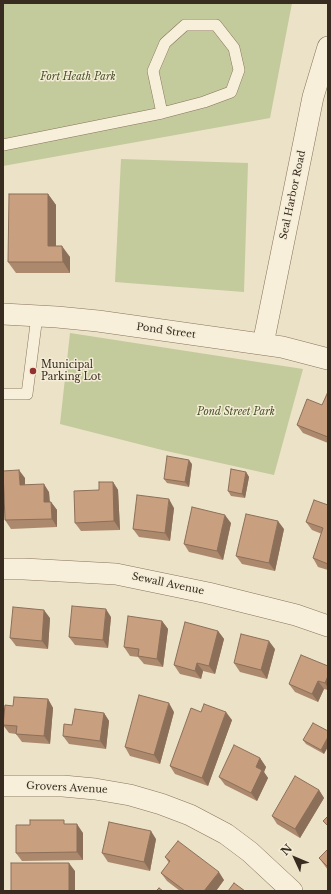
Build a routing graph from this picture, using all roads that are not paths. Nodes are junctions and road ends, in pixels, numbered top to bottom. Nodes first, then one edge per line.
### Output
1 (328, 47) edge
2 (162, 113) junction
3 (3, 145) edge
4 (3, 314) edge
5 (37, 316) junction
6 (263, 344) junction
7 (328, 360) edge
8 (3, 394) edge
9 (3, 569) edge
10 (328, 626) edge
11 (3, 786) edge
12 (292, 891) edge

1 - 6 street, Seal Harbor Road
2 - 2 lane
2 - 3 lane
4 - 5 street, Pond Street
5 - 6 street, Pond Street
5 - 8 lane
6 - 7 street, Pond Street
9 - 10 street, Sewall Avenue
11 - 12 street, Grovers Avenue

